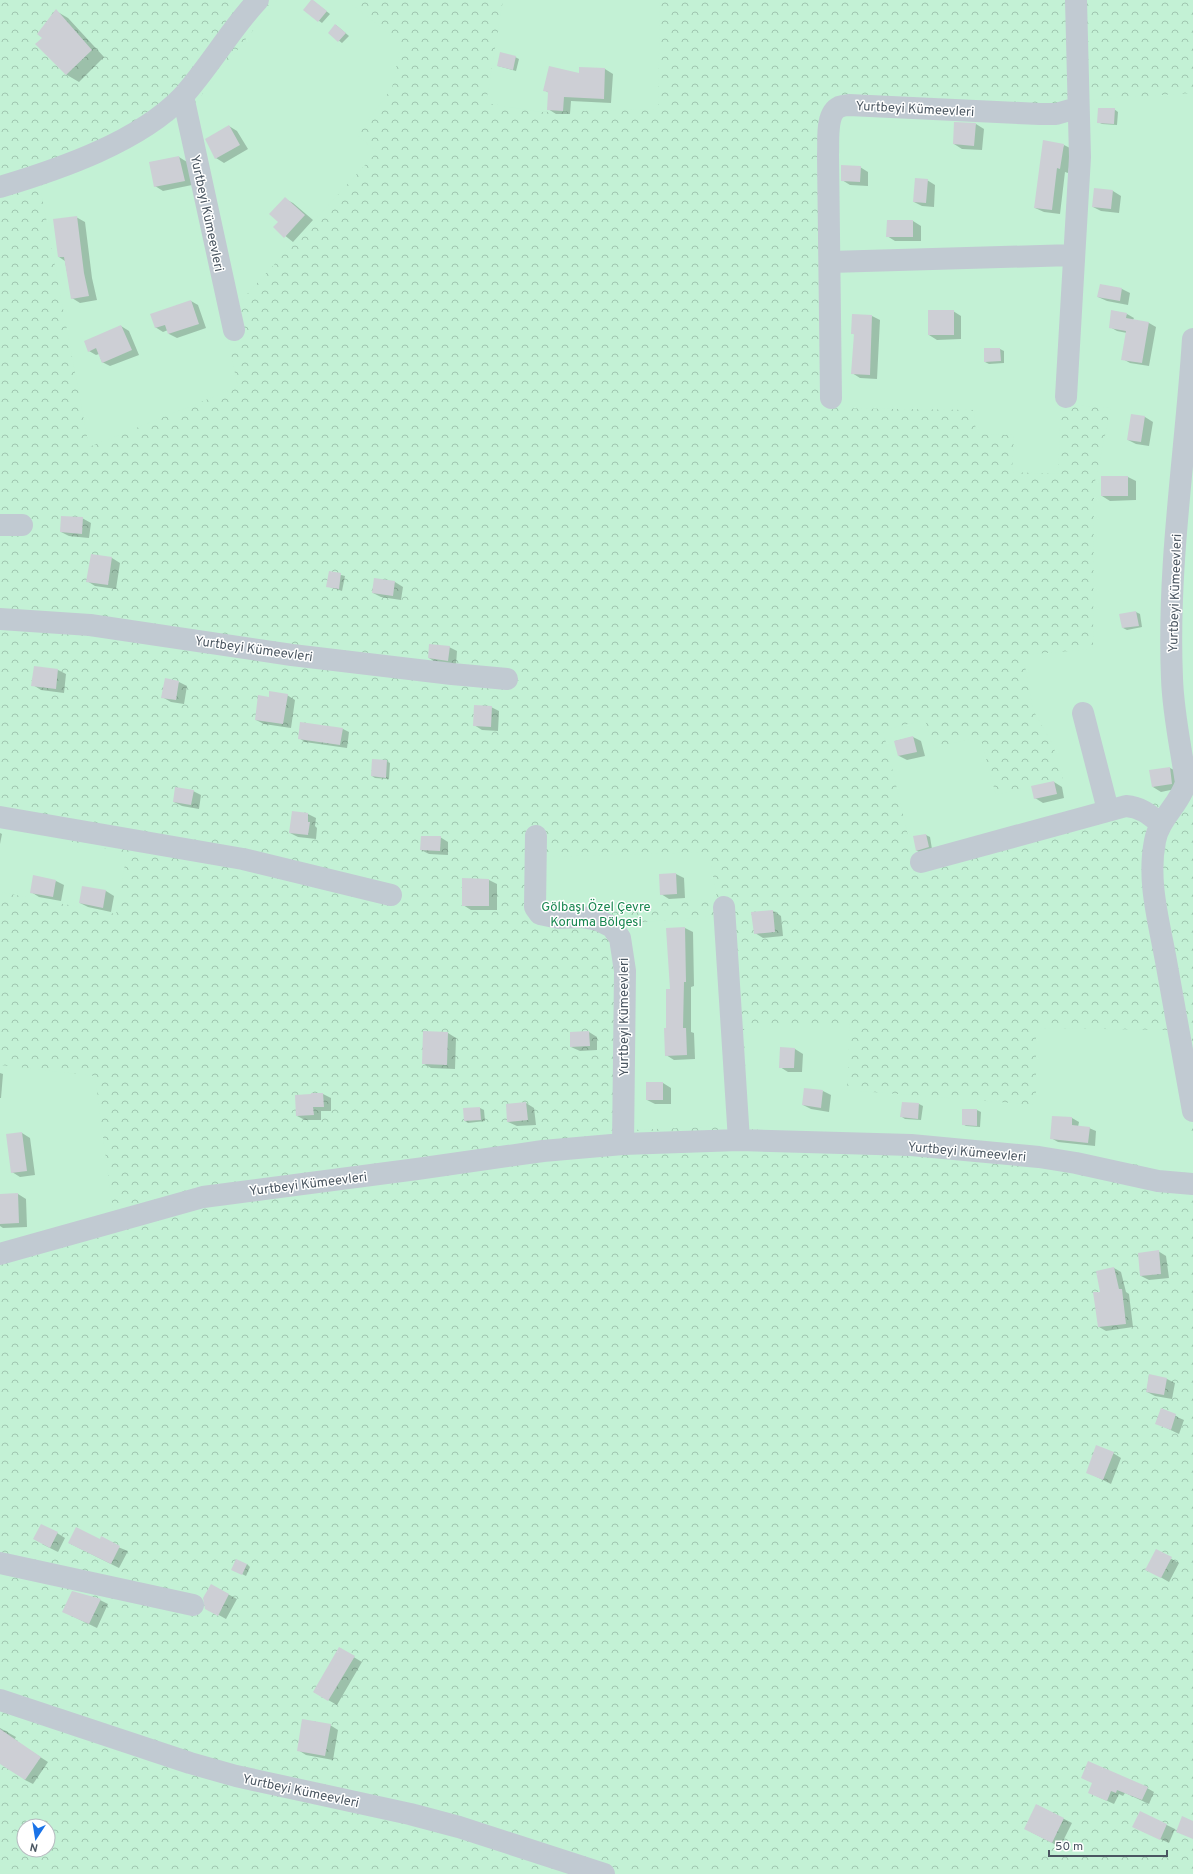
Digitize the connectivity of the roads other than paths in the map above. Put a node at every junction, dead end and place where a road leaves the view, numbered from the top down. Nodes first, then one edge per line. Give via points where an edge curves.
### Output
1 (258, 0) edge
2 (1076, 0) edge
3 (183, 96) junction
4 (1077, 108) junction
5 (0, 187) edge
6 (1073, 255) junction
7 (830, 262) junction
8 (234, 330) dead end
9 (1193, 349) edge
10 (1066, 397) dead end
11 (831, 398) dead end
12 (0, 525) edge
13 (22, 525) dead end
14 (0, 619) edge
15 (507, 679) dead end
16 (1083, 713) dead end
17 (1108, 810) junction
18 (0, 817) edge
19 (1161, 824) junction
20 (536, 836) dead end
21 (921, 862) dead end
22 (391, 895) dead end
23 (724, 907) dead end
24 (1193, 1111) edge
25 (739, 1140) junction
26 (623, 1144) junction
27 (1193, 1184) edge
28 (0, 1254) edge
29 (0, 1563) edge
30 (193, 1605) dead end
31 (0, 1700) edge
32 (604, 1874) edge

1 - 3 street
2 - 4 street
3 - 5 street via 147,125 123,139 65,166
3 - 8 street, Yurtbeyi Kümeevleri
4 - 6 street via 1080,157
4 - 7 street, Yurtbeyi Kümeevleri via 1056,114 1040,114 849,105 839,107 830,119 829,133
6 - 7 street
6 - 10 street
7 - 11 street, Yurtbeyi Kümeevleri
9 - 19 street, Yurtbeyi Kümeevleri via 1173,582 1171,635 1172,679 1186,783 1176,806
12 - 13 street
14 - 15 street, Yurtbeyi Kümeevleri via 90,625 292,655
16 - 17 street
17 - 19 street via 1134,806
17 - 21 street
18 - 22 street via 243,858
19 - 24 street, Yurtbeyi Kümeevleri via 1155,839 1152,868 1157,912
20 - 26 street, Yurtbeyi Kümeevleri via 535,907 540,914 559,918 582,917 598,920 612,927 620,938 625,971
23 - 25 street
25 - 26 street, Yurtbeyi Kümeevleri
25 - 27 street, Yurtbeyi Kümeevleri via 911,1145 984,1151 1039,1157 1158,1181
26 - 28 street, Yurtbeyi Kümeevleri via 543,1151 203,1197
29 - 30 street
31 - 32 street, Yurtbeyi Kümeevleri via 190,1763 445,1823

